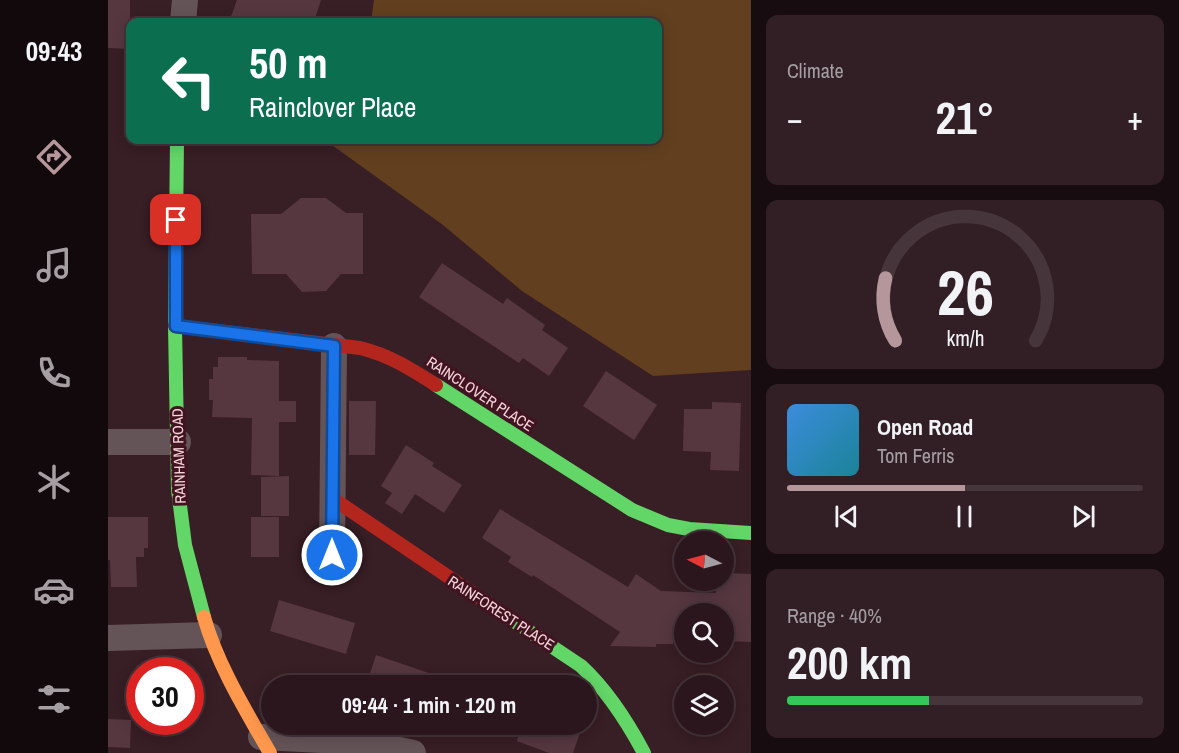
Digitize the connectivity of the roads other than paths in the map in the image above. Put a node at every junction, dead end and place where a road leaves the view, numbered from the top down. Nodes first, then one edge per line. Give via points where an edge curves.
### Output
1 (185, 0) edge
2 (183, 18) edge
3 (177, 144) edge
4 (176, 326) junction
5 (334, 346) junction
6 (108, 442) edge
7 (178, 442) junction
8 (332, 498) junction
9 (751, 532) edge
10 (332, 555) dead end
11 (209, 635) junction
12 (108, 638) edge
13 (265, 745) edge
14 (413, 753) edge
15 (644, 753) edge

1 - 2 street
3 - 4 street, RAINHAM ROAD
4 - 5 street, RAINCLOVER PLACE
4 - 7 street, RAINHAM ROAD
5 - 8 street
5 - 9 street, RAINCLOVER PLACE via 380,353 401,363 641,514 689,529
6 - 7 street
7 - 11 street, RAINHAM ROAD via 178,490 185,545
8 - 10 street
8 - 15 street, RAINFOREST PLACE via 581,666 620,709
11 - 12 street
11 - 13 street, RAINHAM ROAD
13 - 14 street via 363,742

